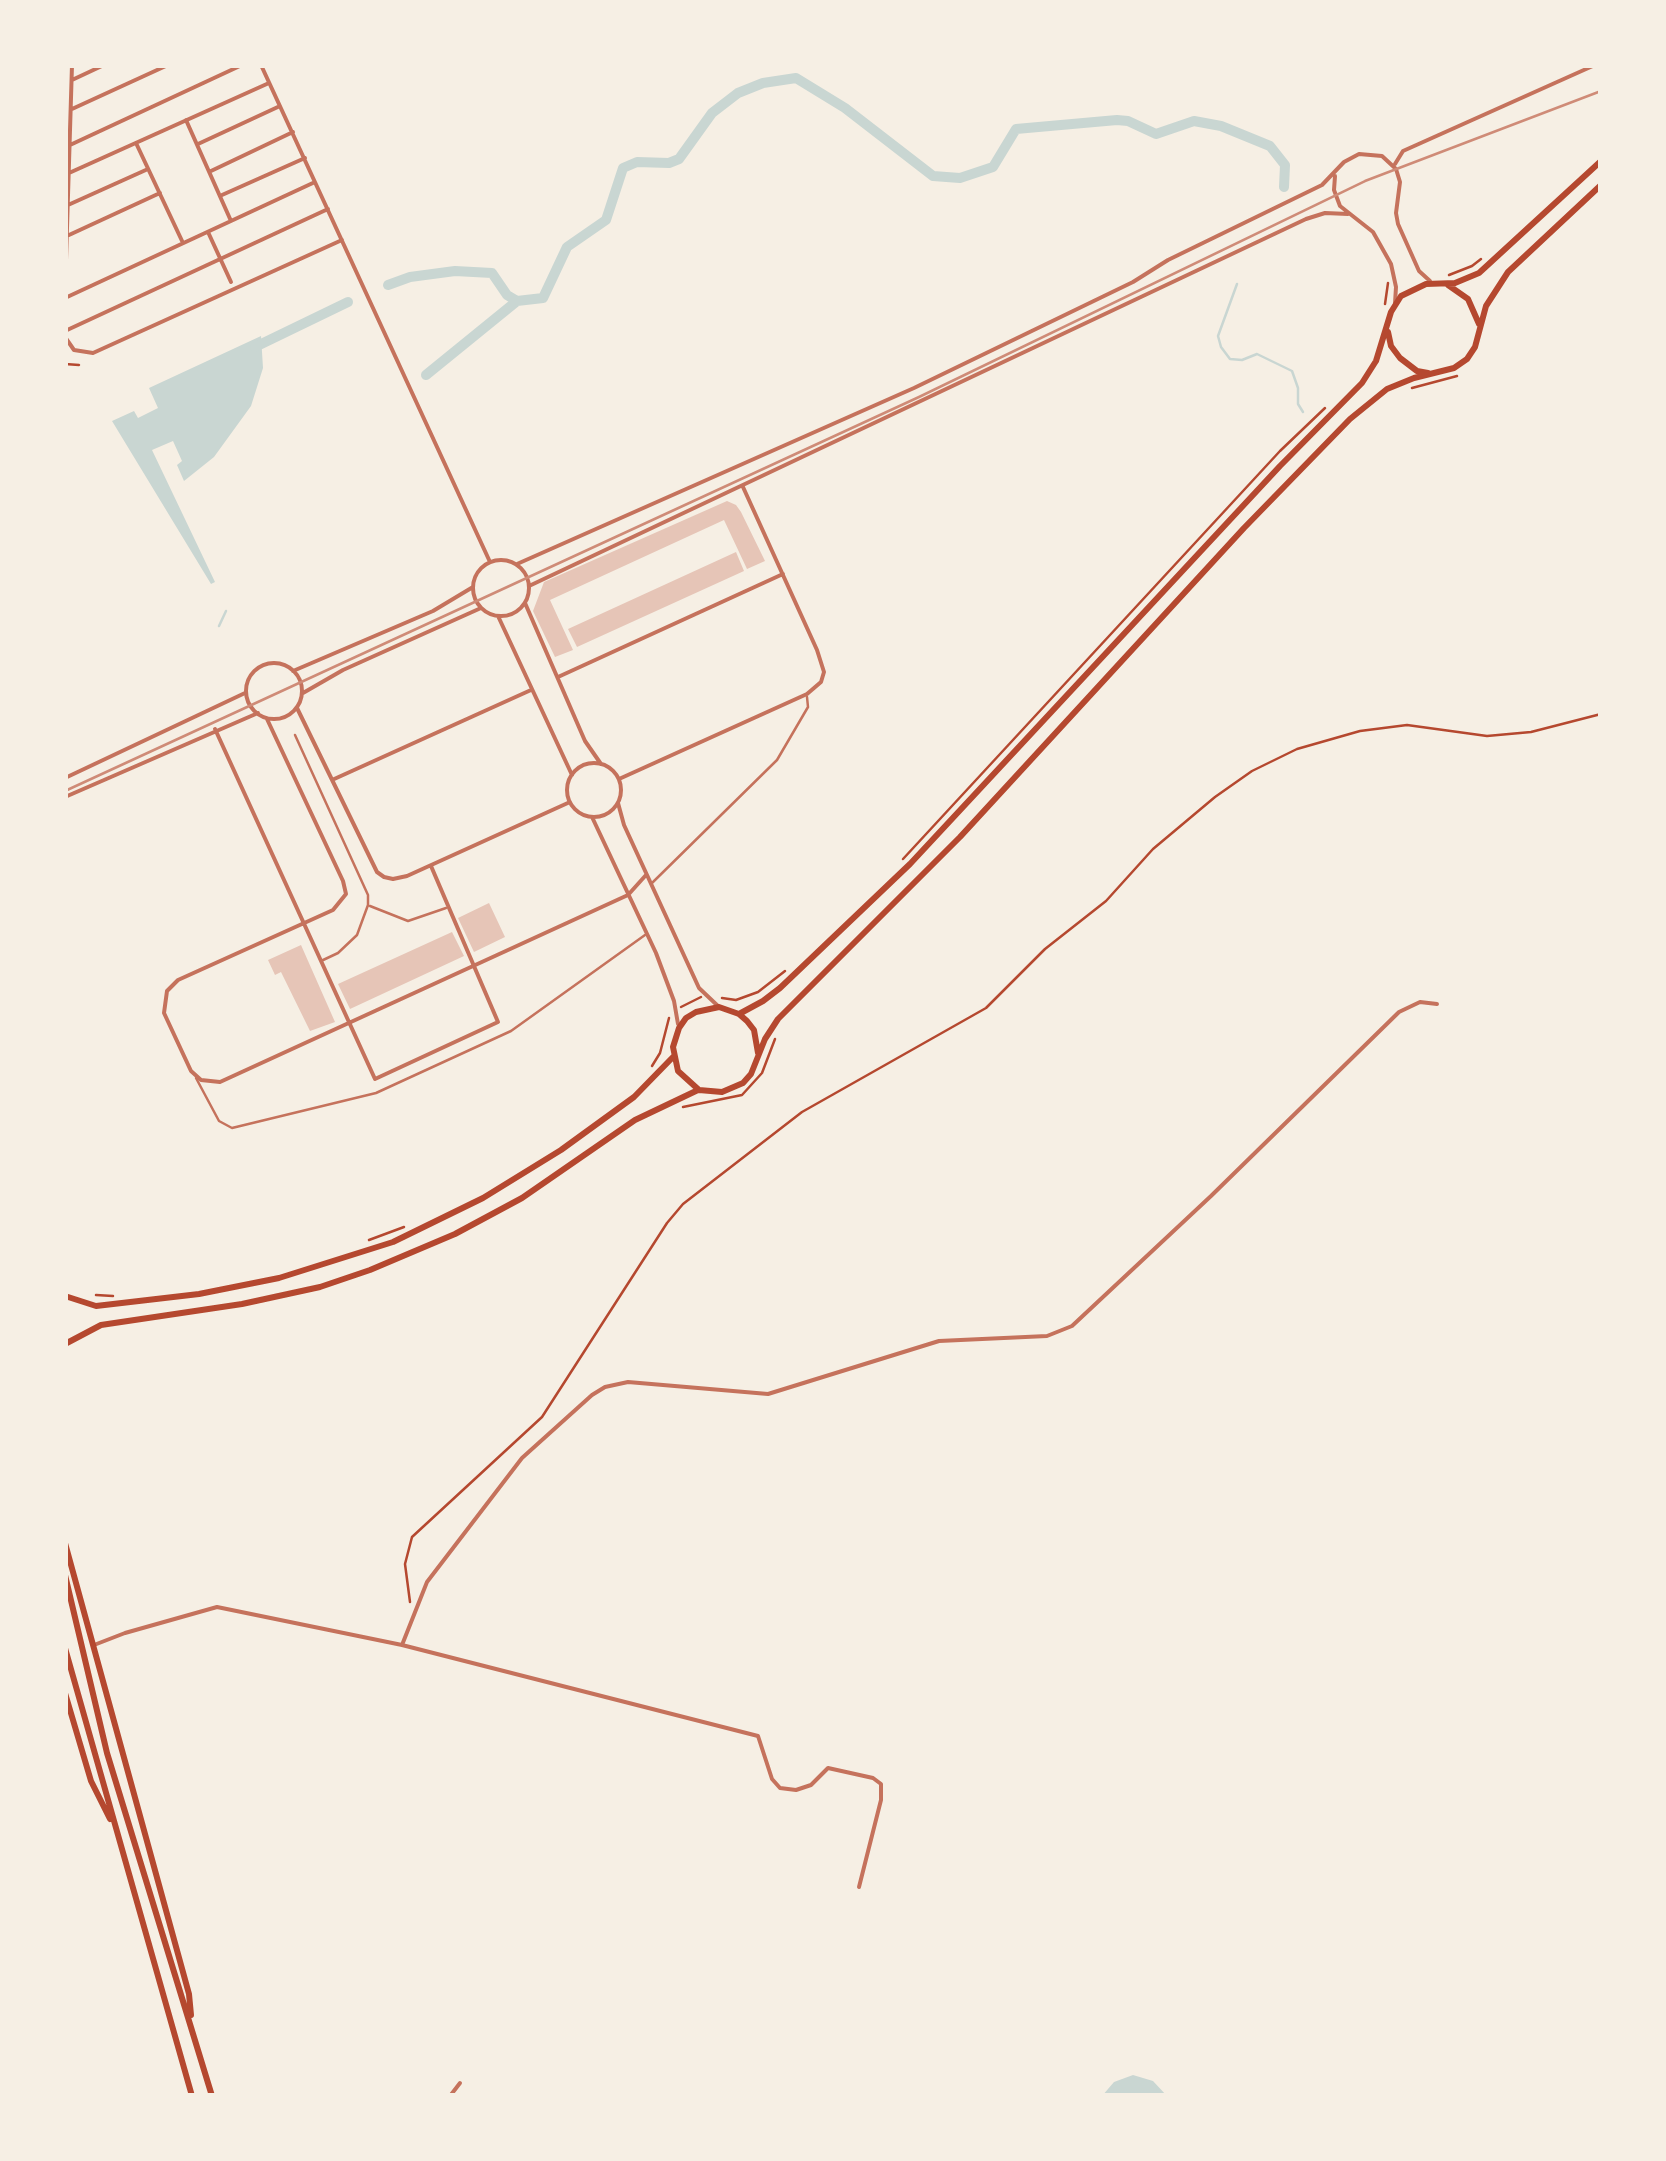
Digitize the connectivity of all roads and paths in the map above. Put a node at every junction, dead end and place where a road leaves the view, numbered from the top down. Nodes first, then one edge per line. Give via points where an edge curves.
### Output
1 (72, 65) edge
2 (104, 65) edge
3 (168, 65) edge
4 (242, 65) edge
5 (261, 65) edge
6 (1595, 65) edge
7 (71, 80) junction
8 (269, 83) junction
9 (280, 106) junction
10 (70, 110) junction
11 (186, 120) junction
12 (292, 132) junction
13 (136, 143) junction
14 (69, 145) junction
15 (197, 145) junction
16 (304, 158) junction
17 (1601, 161) edge
18 (148, 168) junction
19 (1396, 169) junction
20 (209, 172) junction
21 (1336, 172) junction
22 (68, 174) junction
23 (316, 182) junction
24 (1601, 185) edge
25 (160, 193) junction
26 (220, 196) junction
27 (68, 205) junction
28 (328, 209) junction
29 (1348, 214) junction
30 (232, 221) junction
31 (208, 232) junction
32 (67, 236) edge
33 (342, 240) junction
34 (184, 243) junction
35 (1492, 249) dead end
36 (220, 259) junction
37 (1394, 279) junction
38 (1440, 281) junction
39 (231, 282) dead end
40 (65, 296) edge
41 (1394, 306) junction
42 (1384, 312) dead end
43 (1388, 325) junction
44 (65, 334) edge
45 (1479, 334) junction
46 (65, 364) edge
47 (80, 365) dead end
48 (1439, 373) junction
49 (1460, 374) dead end
50 (1407, 390) dead end
51 (1332, 401) dead end
52 (743, 487) junction
53 (490, 562) junction
54 (517, 564) junction
55 (783, 574) junction
56 (529, 586) junction
57 (473, 587) junction
58 (525, 603) junction
59 (481, 608) junction
60 (498, 616) junction
61 (293, 670) junction
62 (558, 677) junction
63 (531, 690) junction
64 (245, 693) junction
65 (303, 693) junction
66 (807, 694) junction
67 (298, 708) junction
68 (258, 713) junction
69 (1601, 714) edge
70 (267, 719) junction
71 (215, 730) junction
72 (294, 735) dead end
73 (600, 764) junction
74 (572, 776) junction
75 (65, 778) edge
76 (332, 780) junction
77 (619, 780) junction
78 (65, 797) edge
79 (570, 802) junction
80 (618, 803) junction
81 (592, 817) junction
82 (898, 864) dead end
83 (431, 866) junction
84 (646, 875) junction
85 (650, 884) junction
86 (628, 895) junction
87 (368, 905) junction
88 (449, 906) junction
89 (304, 924) junction
90 (646, 934) junction
91 (321, 961) junction
92 (474, 966) junction
93 (787, 970) dead end
94 (704, 996) junction
95 (1437, 1004) dead end
96 (718, 1007) junction
97 (676, 1010) junction
98 (739, 1014) junction
99 (348, 1023) junction
100 (679, 1028) junction
101 (775, 1038) dead end
102 (758, 1052) junction
103 (673, 1057) junction
104 (650, 1070) dead end
105 (196, 1077) junction
106 (700, 1090) junction
107 (680, 1108) dead end
108 (412, 1224) dead end
109 (363, 1242) dead end
110 (65, 1296) edge
111 (96, 1296) dead end
112 (117, 1296) dead end
113 (65, 1314) edge
114 (65, 1336) edge
115 (65, 1344) edge
116 (65, 1543) edge
117 (65, 1574) edge
118 (412, 1613) junction
119 (402, 1645) junction
120 (91, 1646) junction
121 (65, 1648) edge
122 (65, 1693) edge
123 (113, 1823) junction
124 (859, 1887) dead end
125 (192, 2030) junction
126 (460, 2083) dead end
127 (192, 2096) edge
128 (212, 2096) edge
129 (450, 2096) edge

1 - 7 street
2 - 7 street
3 - 10 street
4 - 14 street
5 - 8 street
6 - 19 street via 1403,151
7 - 10 street
8 - 9 street
8 - 11 street
9 - 12 street
9 - 15 street
10 - 14 street
11 - 13 street
11 - 15 street
12 - 16 street
12 - 20 street
13 - 18 street
13 - 22 street
14 - 22 street
15 - 20 street
16 - 23 street
16 - 26 street
17 - 38 main road via 1486,268 1461,281
18 - 25 street
18 - 27 street
19 - 21 street via 1365,152
19 - 38 street via 1400,230 1419,271
20 - 26 street
21 - 29 street via 1334,190
21 - 54 street via 1319,187 914,388
22 - 27 street
23 - 28 street
23 - 30 street
24 - 45 main road via 1508,272 1486,306
25 - 32 street
25 - 34 street
26 - 30 street
27 - 32 street
28 - 33 street
28 - 36 street
29 - 37 street via 1378,240
29 - 52 street via 1312,216
30 - 31 street
31 - 34 street
31 - 36 street
32 - 40 street
33 - 44 street via 93,353 74,350
33 - 53 street
34 - 40 street
35 - 38 path
36 - 39 street
36 - 44 street
37 - 41 street
37 - 42 path
38 - 41 main road via 1406,292
38 - 45 main road via 1472,304
41 - 43 main road
43 - 48 main road via 1400,358 1417,371
43 - 98 main road via 1362,383 910,864 780,988
45 - 48 main road via 1466,359
46 - 47 path
48 - 102 main road via 1388,389 1350,420 960,837 802,994
49 - 50 path
51 - 82 path
52 - 55 street
52 - 56 street
53 - 54 street
53 - 57 street
54 - 56 street
55 - 62 street
55 - 66 street via 824,672
56 - 58 street
57 - 59 street
57 - 61 street via 433,611
58 - 60 street
58 - 62 street
59 - 60 street
59 - 65 street
60 - 63 street
61 - 64 street via 264,664 251,674
61 - 65 street
62 - 73 street
63 - 74 street
63 - 76 street
64 - 68 street
64 - 75 street
65 - 67 street
66 - 77 street
66 - 85 street via 808,707 777,760
67 - 70 street
67 - 76 street
68 - 70 street
68 - 71 street
69 - 118 path via 1487,736 1407,724 1360,730 1252,770 1215,797 986,1008 802,1112 683,1204 542,1416 412,1537 405,1564
70 - 89 street via 344,881 346,894 333,910
71 - 78 street
71 - 89 street
72 - 87 street
73 - 74 street via 586,764
73 - 77 street
74 - 79 street
76 - 83 street via 377,872 399,879
77 - 80 street
79 - 81 street
79 - 83 street
80 - 81 street
80 - 84 street
81 - 86 street
83 - 88 street
84 - 85 street
84 - 86 street
85 - 94 street
86 - 90 street
86 - 92 street
87 - 88 street via 408,921
87 - 91 street via 356,936
88 - 92 street
89 - 91 street
89 - 105 street via 178,980 167,991 164,1012
90 - 97 street
90 - 105 street via 511,1031 376,1094 232,1128 219,1121
91 - 99 street
92 - 99 street
92 - 99 street via 498,1022 375,1079
93 - 94 path via 744,998
94 - 96 street
94 - 97 path
95 - 118 street via 1420,1002 1399,1012 1072,1326 1047,1336 939,1342 768,1394 628,1382 605,1387 522,1458 426,1582
96 - 98 main road
96 - 100 main road via 696,1012
97 - 100 street
97 - 104 path
98 - 102 main road via 754,1030
99 - 105 street via 220,1082
100 - 103 main road
101 - 107 path via 762,1073 742,1095
102 - 106 main road via 751,1074 733,1089
103 - 106 main road
103 - 110 main road via 634,1098 561,1150 484,1198 393,1242 279,1278 199,1294 96,1306
106 - 115 main road via 635,1120 505,1207 370,1270 242,1304 100,1324
108 - 109 path
111 - 112 path
113 - 114 main road
116 - 120 main road
117 - 125 main road via 107,1753
118 - 119 street
119 - 120 street via 217,1607
119 - 124 street via 758,1736 780,1788 812,1785 828,1768 873,1778 881,1784 882,1800
120 - 125 main road via 189,1994
121 - 123 main road
122 - 123 main road via 91,1782
123 - 127 main road
125 - 128 main road
126 - 129 street

